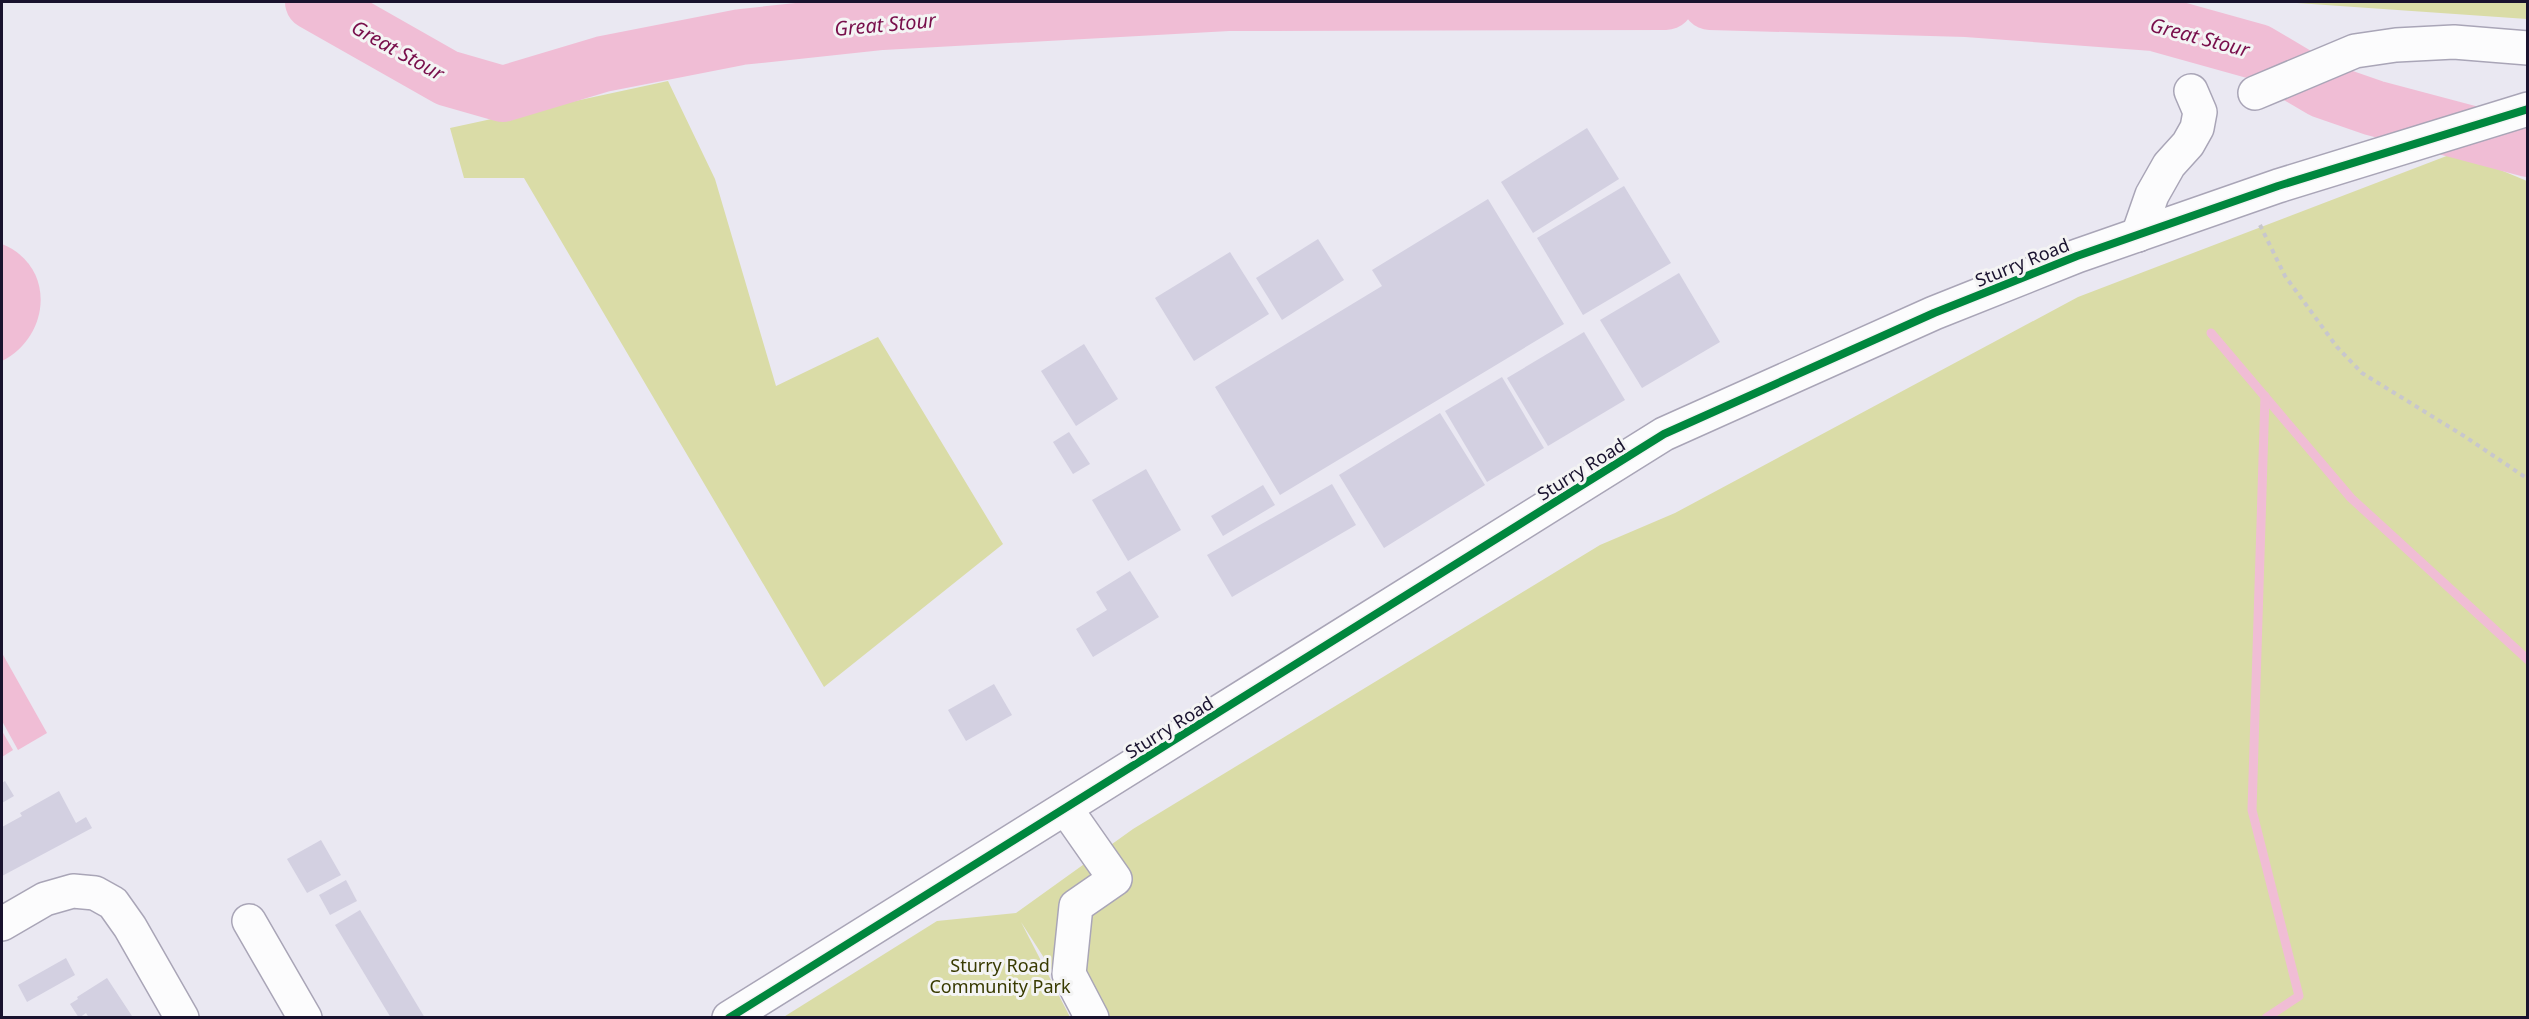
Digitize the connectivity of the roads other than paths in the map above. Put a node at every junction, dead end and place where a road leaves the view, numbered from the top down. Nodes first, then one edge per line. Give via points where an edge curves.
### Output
1 (2528, 48) edge
2 (2191, 91) dead end
3 (2255, 93) dead end
4 (2528, 109) edge
5 (2138, 235) junction
6 (1066, 809) junction
7 (249, 921) dead end
8 (2, 924) edge
9 (182, 1017) edge
10 (305, 1017) edge
11 (729, 1017) edge
12 (1092, 1017) edge

1 - 3 main road via 2454,42 2355,51
2 - 5 main road via 2200,112 2197,128 2152,195
4 - 5 main road, Sturry Road via 2278,186
5 - 6 main road, Sturry Road via 1934,313 1664,434
6 - 11 main road, Sturry Road
6 - 12 main road via 1115,879 1076,906 1069,974
7 - 10 main road
8 - 9 main road via 45,900 73,891 95,893 113,903 130,927

